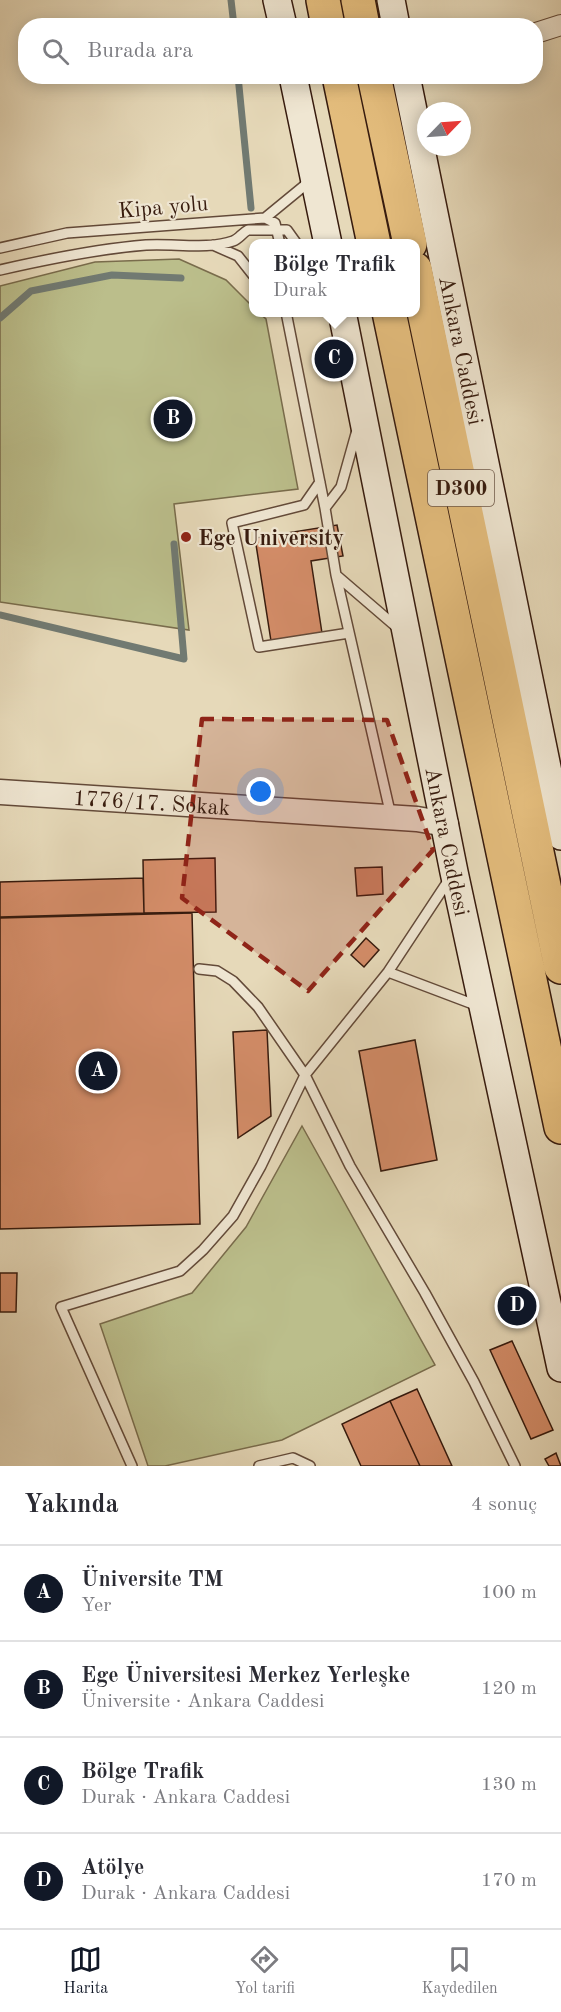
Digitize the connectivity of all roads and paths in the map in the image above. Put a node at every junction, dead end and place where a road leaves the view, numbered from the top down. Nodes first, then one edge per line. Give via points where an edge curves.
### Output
1 (277, 0) edge
2 (322, 0) edge
3 (358, 0) edge
4 (391, 0) edge
5 (281, 18) edge
6 (326, 18) edge
7 (361, 18) edge
8 (394, 18) edge
9 (561, 25) edge
10 (543, 31) edge
11 (295, 84) edge
12 (341, 84) edge
13 (376, 84) edge
14 (408, 84) edge
15 (313, 174) junction
16 (265, 218) junction
17 (278, 230) junction
18 (279, 239) edge
19 (294, 239) edge
20 (327, 239) edge
21 (373, 239) edge
22 (409, 239) edge
23 (213, 244) junction
24 (0, 248) edge
25 (249, 269) edge
26 (0, 270) edge
27 (420, 292) edge
28 (284, 317) edge
29 (286, 317) edge
30 (343, 317) edge
31 (390, 317) edge
32 (287, 323) junction
33 (362, 410) junction
34 (320, 482) junction
35 (325, 508) junction
36 (336, 575) junction
37 (350, 633) junction
38 (408, 638) junction
39 (556, 788) edge
40 (0, 792) edge
41 (391, 817) junction
42 (446, 824) junction
43 (561, 836) edge
44 (454, 872) junction
45 (561, 967) edge
46 (199, 969) dead end
47 (388, 972) junction
48 (484, 1008) junction
49 (305, 1075) junction
50 (561, 1127) edge
51 (561, 1368) edge
52 (132, 1466) edge
53 (259, 1466) edge
54 (310, 1466) edge
55 (515, 1466) edge

1 - 5 main road
2 - 6 highway
3 - 7 highway
4 - 8 main road
9 - 10 street
11 - 15 main road
12 - 21 highway
13 - 22 highway
14 - 39 main road, Ankara Caddesi
15 - 16 lane
15 - 20 main road
16 - 17 lane via 275,223
16 - 24 lane, Kipa yolu via 67,233
17 - 18 lane
17 - 19 lane via 287,230
17 - 23 lane, Kipa yolu via 248,230 237,239
23 - 25 lane via 238,256
23 - 26 lane, Kipa yolu via 146,245 77,253
27 - 45 highway, Ankara Caddesi / D300
28 - 32 lane
29 - 32 lane
30 - 33 main road, Ankara Caddesi
31 - 50 highway, D300
32 - 34 lane
33 - 35 lane via 341,487
33 - 38 main road, Ankara Caddesi
34 - 35 lane
34 - 37 lane via 304,505 232,523 260,647
35 - 36 lane
36 - 37 lane
36 - 38 lane
37 - 41 lane
38 - 42 main road, Ankara Caddesi
39 - 43 main road, Ankara Caddesi
40 - 41 street, 1776/17. Sokak
41 - 42 street, 1776/17. Sokak
42 - 44 main road, Ankara Caddesi
44 - 47 lane
44 - 48 main road, Ankara Caddesi
46 - 49 lane via 217,971 233,981 258,1007
47 - 48 lane
47 - 49 lane
48 - 51 main road, Ankara Caddesi
49 - 52 lane via 233,1216 180,1271 61,1307
49 - 55 lane via 350,1166 474,1382
53 - 54 lane via 292,1458

